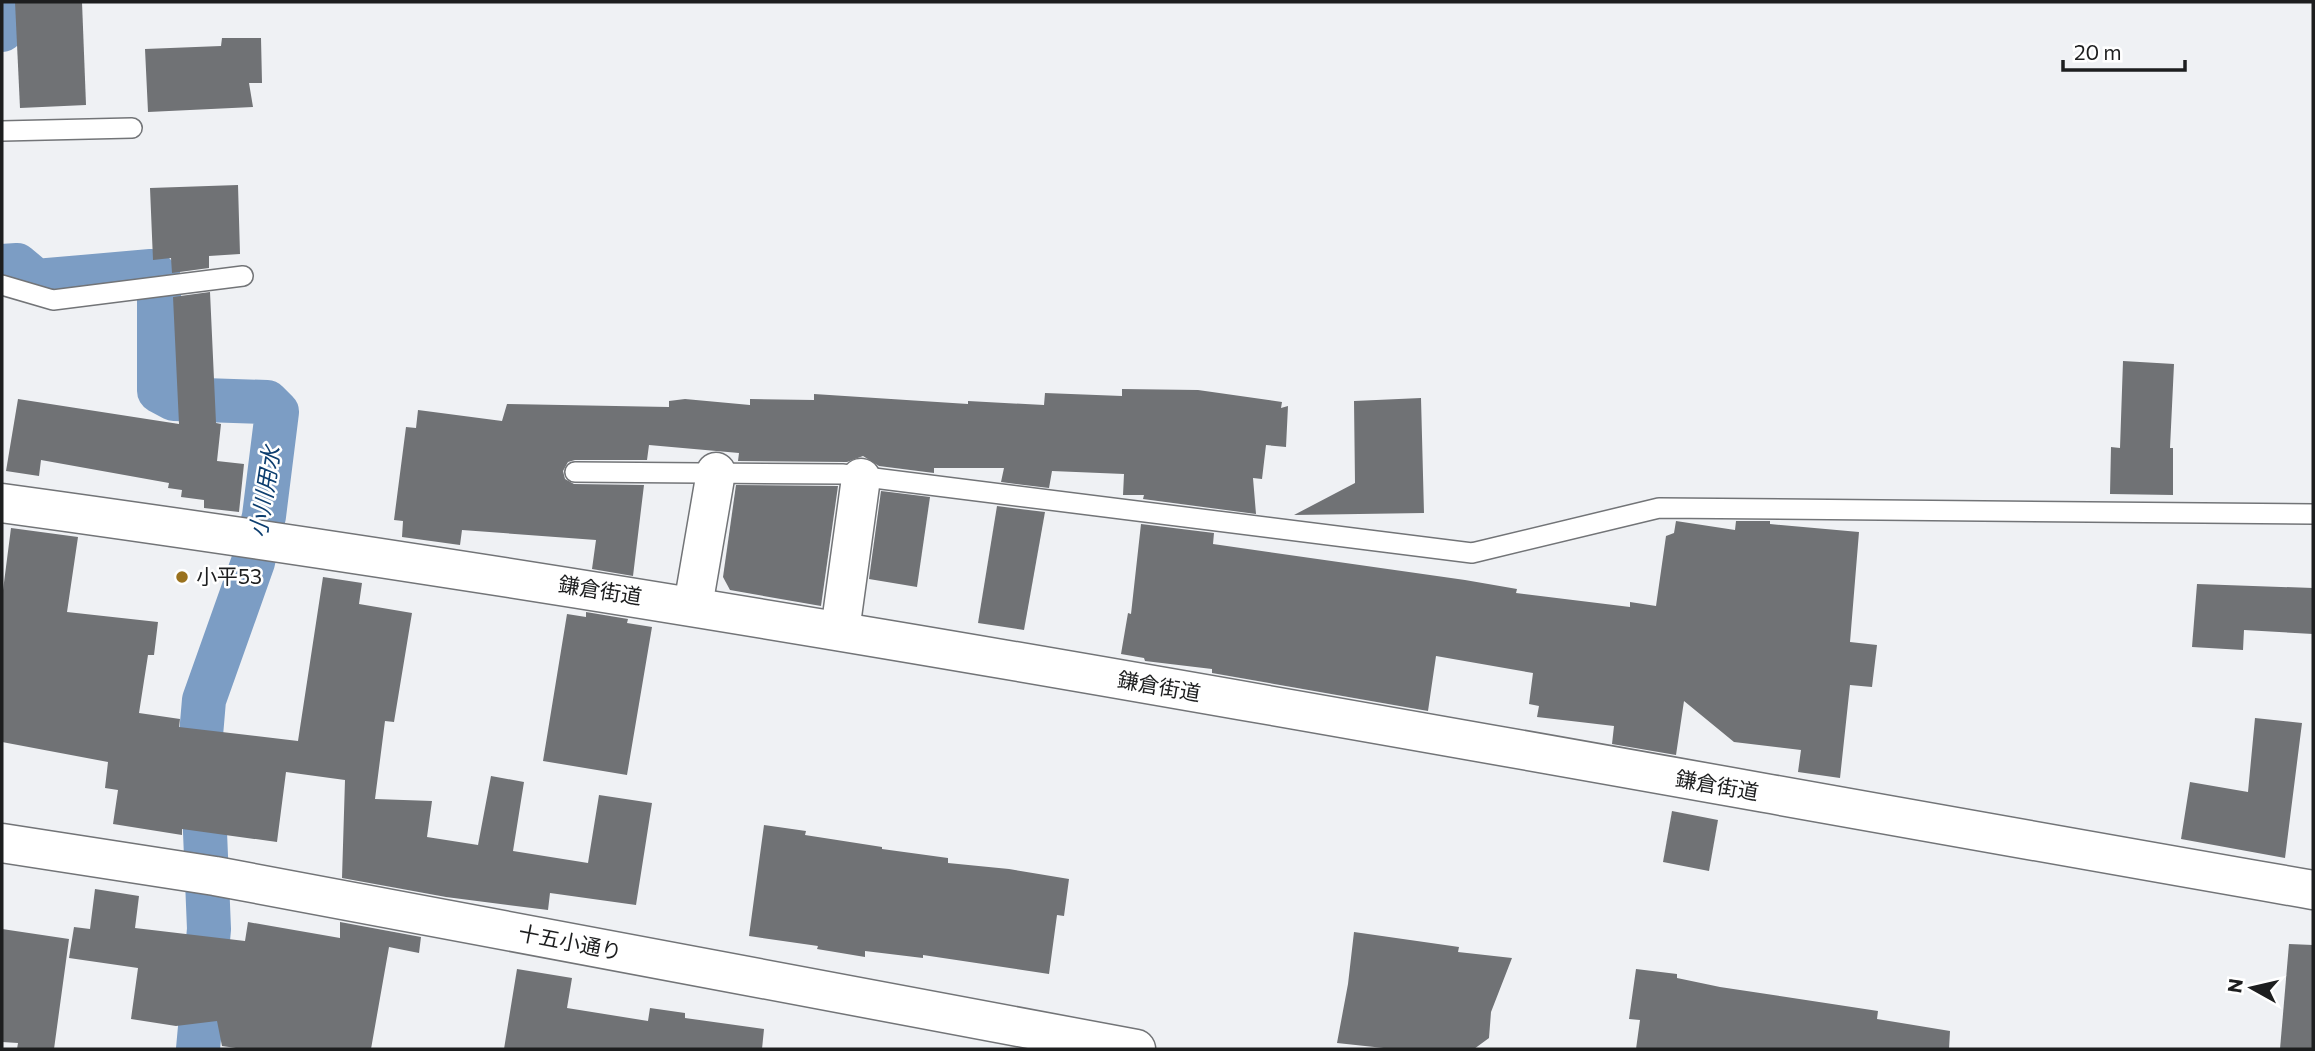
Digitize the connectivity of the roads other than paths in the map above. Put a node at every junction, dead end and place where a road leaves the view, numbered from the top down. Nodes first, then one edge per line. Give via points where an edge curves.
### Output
1 (132, 128) dead end
2 (2, 131) edge
3 (243, 276) dead end
4 (2, 285) edge
5 (575, 472) dead end
6 (716, 472) junction
7 (861, 478) junction
8 (2, 503) edge
9 (2313, 514) edge
10 (693, 606) junction
11 (840, 631) junction
12 (2, 843) edge
13 (2313, 890) edge
14 (1136, 1049) edge

1 - 2 lane
3 - 4 lane via 53,300
5 - 6 lane
6 - 7 lane
6 - 10 street
7 - 9 lane via 1472,553 1660,509
7 - 11 street
8 - 10 street, 鎌倉街道
10 - 11 street, 鎌倉街道
11 - 13 street, 鎌倉街道
12 - 14 street, 十五小通り via 203,874

